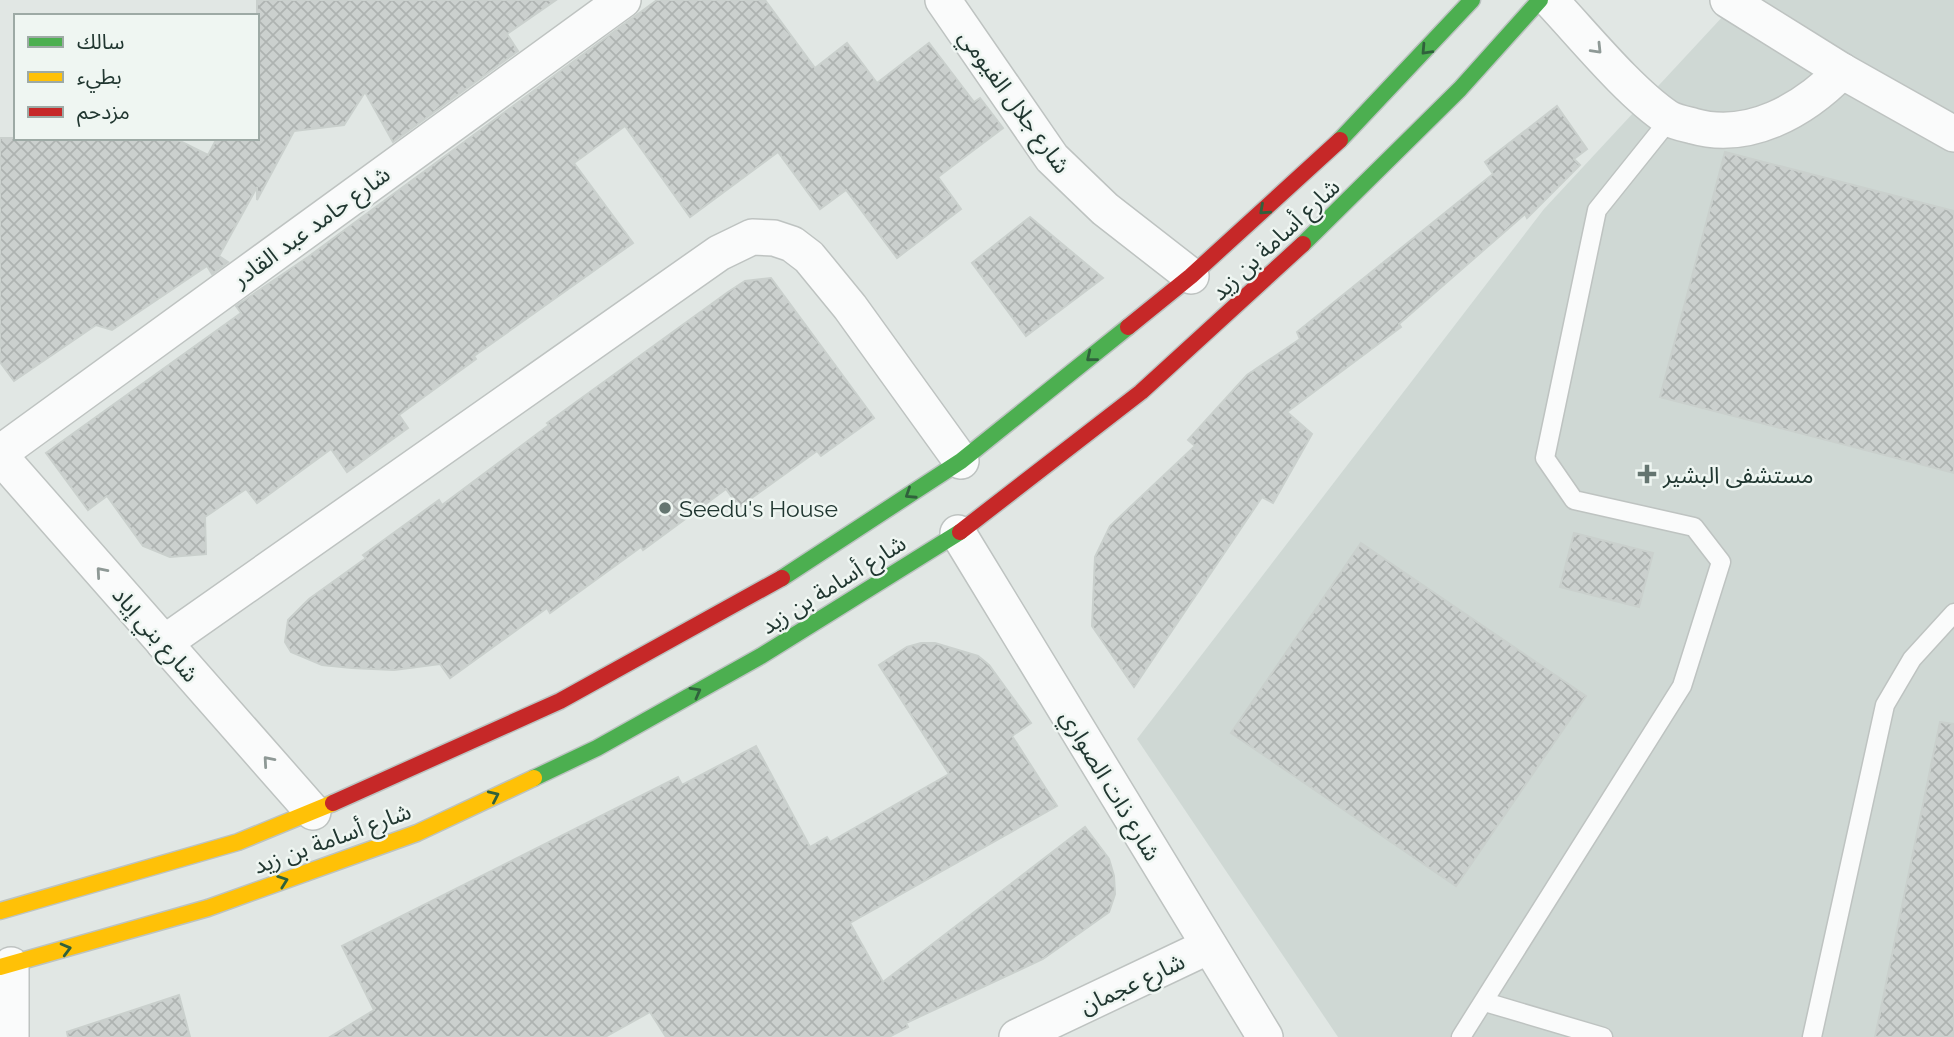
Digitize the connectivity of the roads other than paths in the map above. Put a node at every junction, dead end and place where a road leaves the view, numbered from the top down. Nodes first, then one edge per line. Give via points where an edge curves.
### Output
1 (622, 0) edge
2 (943, 0) edge
3 (1472, 0) edge
4 (1540, 0) edge
5 (1550, 0) edge
6 (1728, 0) edge
7 (1842, 71) junction
8 (1670, 119) junction
9 (1954, 134) edge
10 (1191, 276) junction
11 (0, 455) edge
12 (961, 461) junction
13 (958, 533) junction
14 (1954, 613) edge
15 (164, 643) junction
16 (313, 812) junction
17 (0, 911) edge
18 (1209, 946) junction
19 (6, 966) edge
20 (1485, 1002) junction
21 (11, 1037) edge
22 (1017, 1037) edge
23 (1265, 1037) edge
24 (1461, 1037) edge
25 (1603, 1037) edge
26 (1812, 1037) edge

1 - 11 street, شارع حامد عبد القادر
2 - 10 street, شارع جلال الفيومي via 1052,159 1105,209
3 -> 10 highway, شارع أسامة بن زيد via 1332,149
4 - 13 highway, شارع أسامة بن زيد via 1422,128 1263,283 1142,392
5 -> 8 street
6 - 7 street
7 - 8 street via 1825,88 1772,121 1709,130
7 - 9 street
8 - 20 lane via 1597,210 1545,458 1574,500 1693,527 1721,562 1682,686
10 -> 12 highway, شارع أسامة بن زيد
15 -> 11 street, شارع بني إياد
12 - 15 street via 809,257 774,237 752,237 719,253
12 -> 16 highway, شارع أسامة بن زيد via 760,593 560,701
13 - 18 street, شارع ذات الصواري
19 -> 13 highway, شارع أسامة بن زيد via 208,908 417,833 597,748 761,656
14 - 26 lane via 1912,659 1885,705
16 -> 15 street, شارع بني إياد
16 - 17 highway, شارع أسامة بن زيد via 238,842
18 - 22 street, شارع عجمان
18 - 23 street, شارع ذات الصواري
19 - 21 street
20 - 24 lane
20 - 25 lane

